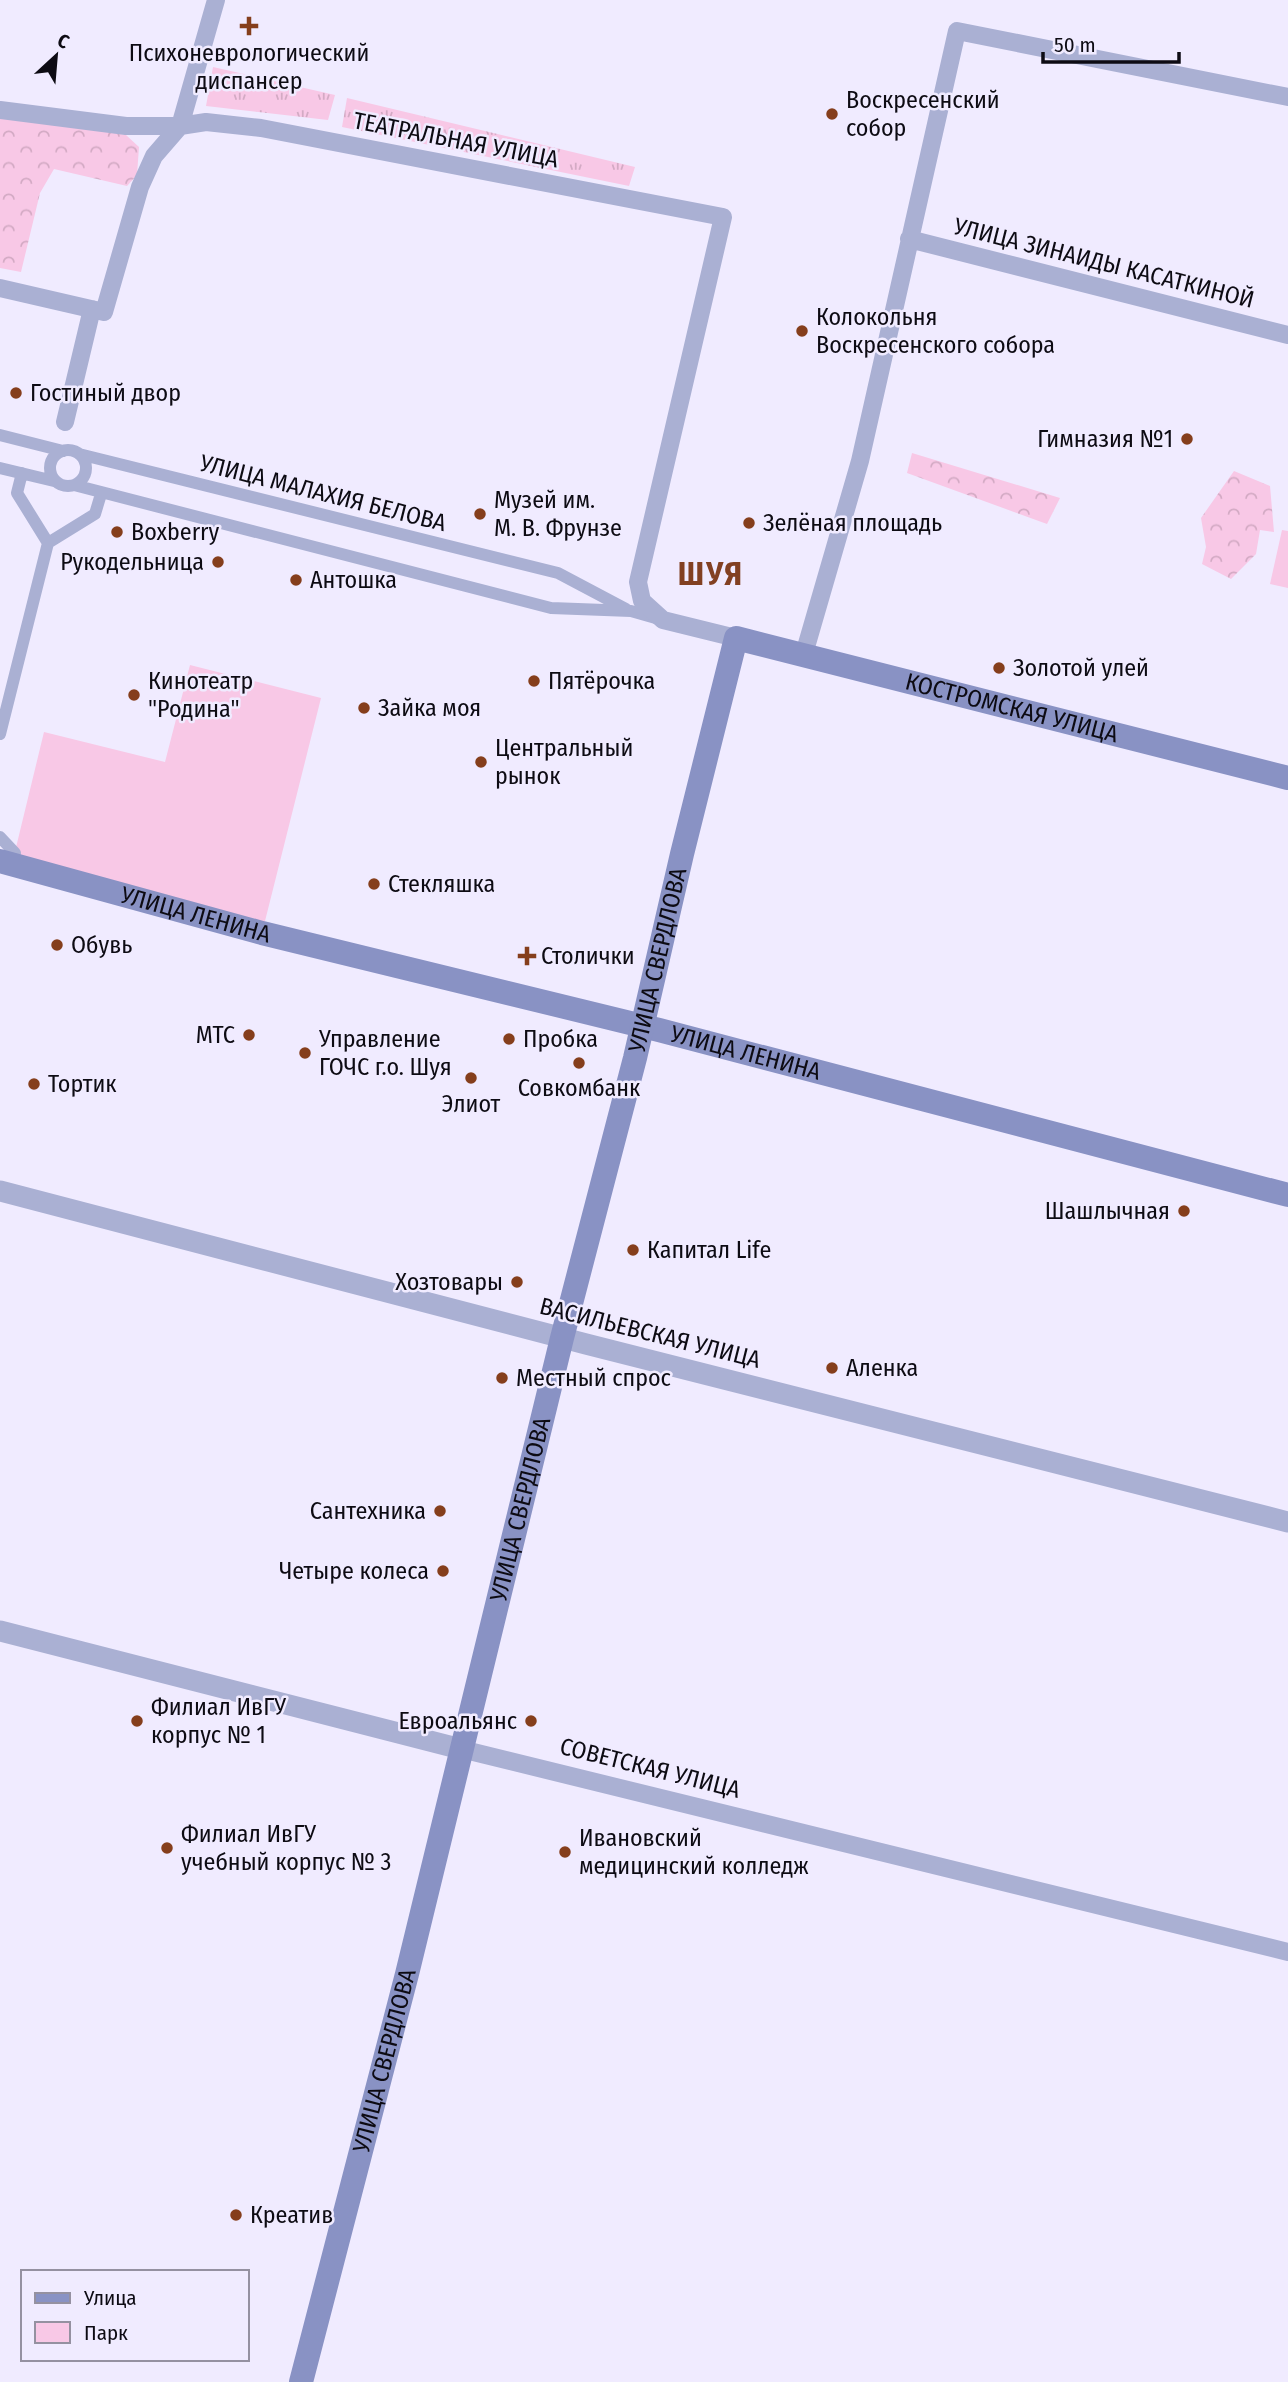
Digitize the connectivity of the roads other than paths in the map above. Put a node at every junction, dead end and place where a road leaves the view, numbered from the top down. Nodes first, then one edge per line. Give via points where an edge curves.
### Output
1 (216, 0) edge
2 (1288, 97) edge
3 (0, 110) edge
4 (180, 126) junction
5 (909, 239) junction
6 (0, 288) edge
7 (98, 311) junction
8 (1288, 335) edge
9 (65, 422) dead end
10 (0, 435) edge
11 (62, 451) junction
12 (79, 454) junction
13 (0, 468) edge
14 (22, 473) junction
15 (54, 481) junction
16 (74, 485) junction
17 (101, 494) junction
18 (48, 543) junction
19 (631, 611) junction
20 (663, 620) junction
21 (736, 638) junction
22 (804, 654) junction
23 (0, 734) edge
24 (1288, 778) edge
25 (0, 837) edge
26 (7, 857) edge
27 (642, 1027) junction
28 (0, 1191) edge
29 (1288, 1195) edge
30 (562, 1338) junction
31 (1288, 1522) edge
32 (0, 1631) edge
33 (461, 1749) junction
34 (1288, 1952) edge
35 (301, 2382) edge

1 - 4 street
2 - 5 street via 957,31
3 - 4 street, ТЕАТРАЛЬНАЯ УЛИЦА via 126,127
4 - 7 street via 154,156 140,187
4 - 20 street, ТЕАТРАЛЬНАЯ УЛИЦА via 206,122 261,128 723,217 638,582 642,601
5 - 8 street, УЛИЦА ЗИНАИДЫ КАСАТКИНОЙ
5 - 22 street via 860,461
6 - 7 street
7 - 9 street
10 - 11 street, УЛИЦА МАЛАХИЯ БЕЛОВА
11 - 12 street, УЛИЦА МАЛАХИЯ БЕЛОВА
11 - 15 street via 50,464
12 - 16 street via 86,472
12 - 19 street, УЛИЦА МАЛАХИЯ БЕЛОВА via 558,573
13 - 14 street, УЛИЦА МАЛАХИЯ БЕЛОВА
14 - 15 street, УЛИЦА МАЛАХИЯ БЕЛОВА
14 - 18 street via 17,493
15 - 16 street, УЛИЦА МАЛАХИЯ БЕЛОВА
16 - 17 street, УЛИЦА МАЛАХИЯ БЕЛОВА
17 - 18 street via 95,514
17 - 19 street, УЛИЦА МАЛАХИЯ БЕЛОВА via 551,608
18 - 23 street
19 - 20 street, УЛИЦА МАЛАХИЯ БЕЛОВА
20 - 21 street
21 - 22 main road, КОСТРОМСКАЯ УЛИЦА
21 - 27 main road, УЛИЦА СВЕРДЛОВА
22 - 24 main road, КОСТРОМСКАЯ УЛИЦА
25 - 26 street
26 - 27 main road, УЛИЦА ЛЕНИНА via 261,933
27 - 29 main road, УЛИЦА ЛЕНИНА
27 - 30 main road, УЛИЦА СВЕРДЛОВА
28 - 30 street, ВАСИЛЬЕВСКАЯ УЛИЦА
30 - 31 street, ВАСИЛЬЕВСКАЯ УЛИЦА
30 - 33 main road, УЛИЦА СВЕРДЛОВА
32 - 33 street, СОВЕТСКАЯ УЛИЦА
33 - 34 street, СОВЕТСКАЯ УЛИЦА
33 - 35 main road, УЛИЦА СВЕРДЛОВА

